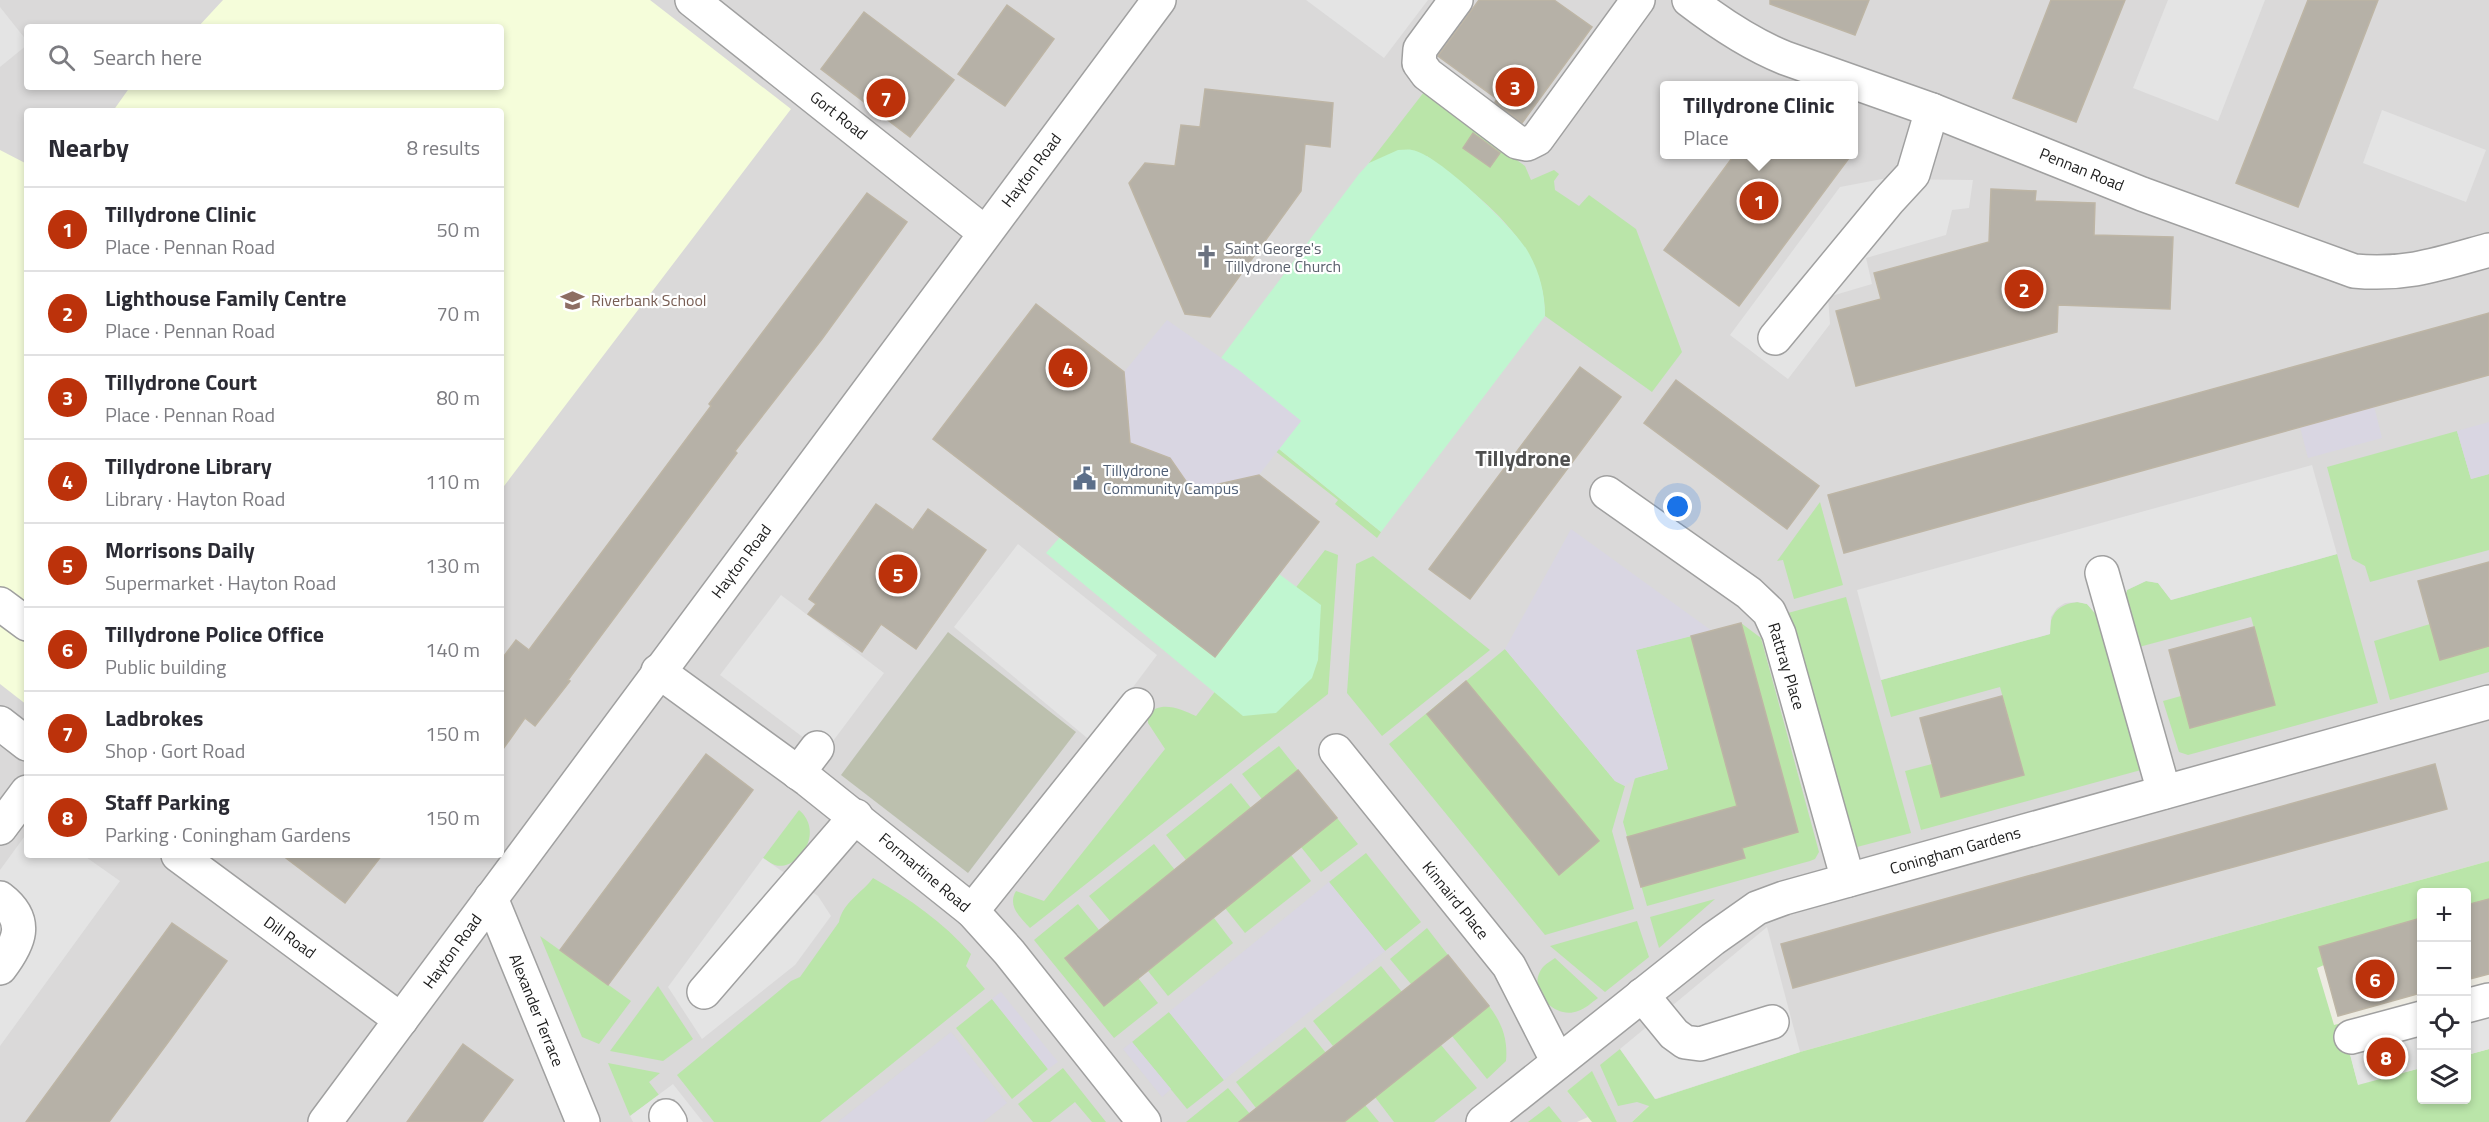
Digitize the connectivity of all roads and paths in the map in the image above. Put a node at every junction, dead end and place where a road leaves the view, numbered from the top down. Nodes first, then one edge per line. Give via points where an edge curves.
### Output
1 (692, 0) edge
2 (1158, 0) edge
3 (1456, 0) edge
4 (1638, 0) edge
5 (1689, 0) edge
6 (1847, 81) edge
7 (1858, 85) edge
8 (1932, 110) junction
9 (984, 232) junction
10 (2489, 250) edge
11 (1774, 338) dead end
12 (1607, 493) dead end
13 (2102, 573) dead end
14 (0, 604) edge
15 (24, 622) edge
16 (658, 671) junction
17 (2489, 702) edge
18 (1137, 705) dead end
19 (0, 723) edge
20 (24, 742) edge
21 (1336, 751) dead end
22 (2164, 792) junction
23 (24, 796) edge
24 (855, 816) junction
25 (0, 828) edge
26 (182, 858) edge
27 (1848, 880) junction
28 (0, 898) edge
29 (491, 898) junction
30 (972, 911) junction
31 (0, 968) edge
32 (704, 992) dead end
33 (1642, 994) junction
34 (2489, 1000) edge
35 (2471, 1005) edge
36 (2417, 1019) edge
37 (402, 1020) junction
38 (1772, 1023) dead end
39 (2351, 1037) dead end
40 (1558, 1062) junction
41 (325, 1122) edge
42 (584, 1122) edge
43 (1144, 1122) edge
44 (1483, 1122) edge

1 - 9 street, Gort Road
2 - 9 street, Hayton Road
3 - 4 street via 1420,49 1419,63 1427,74 1517,142 1527,144 1537,139
5 - 6 street, Pennan Road via 1761,48
7 - 8 street, Pennan Road
8 - 10 street, Pennan Road via 2142,194 2354,271 2411,271
8 - 11 street via 1913,174
9 - 16 street, Hayton Road
12 - 27 street, Rattray Place via 1769,612 1779,634
13 - 22 street
14 - 15 street
16 - 24 street, Formartine Road via 807,760
16 - 29 street, Hayton Road
17 - 22 street, Coningham Gardens
18 - 30 street
19 - 20 street
21 - 40 street, Kinnaird Place via 1509,966
22 - 27 street, Coningham Gardens
23 - 25 street
24 - 30 street, Formartine Road
24 - 32 street
26 - 37 street, Dill Road
27 - 33 street, Coningham Gardens via 1757,908
28 - 31 street via 13,909 20,931
29 - 37 street, Hayton Road
29 - 42 street, Alexander Terrace
30 - 43 street, Formartine Road
33 - 38 street via 1685,1042 1700,1044
33 - 40 street, Coningham Gardens
34 - 35 street
36 - 39 street
37 - 41 street, Hayton Road
40 - 44 street, Coningham Gardens

